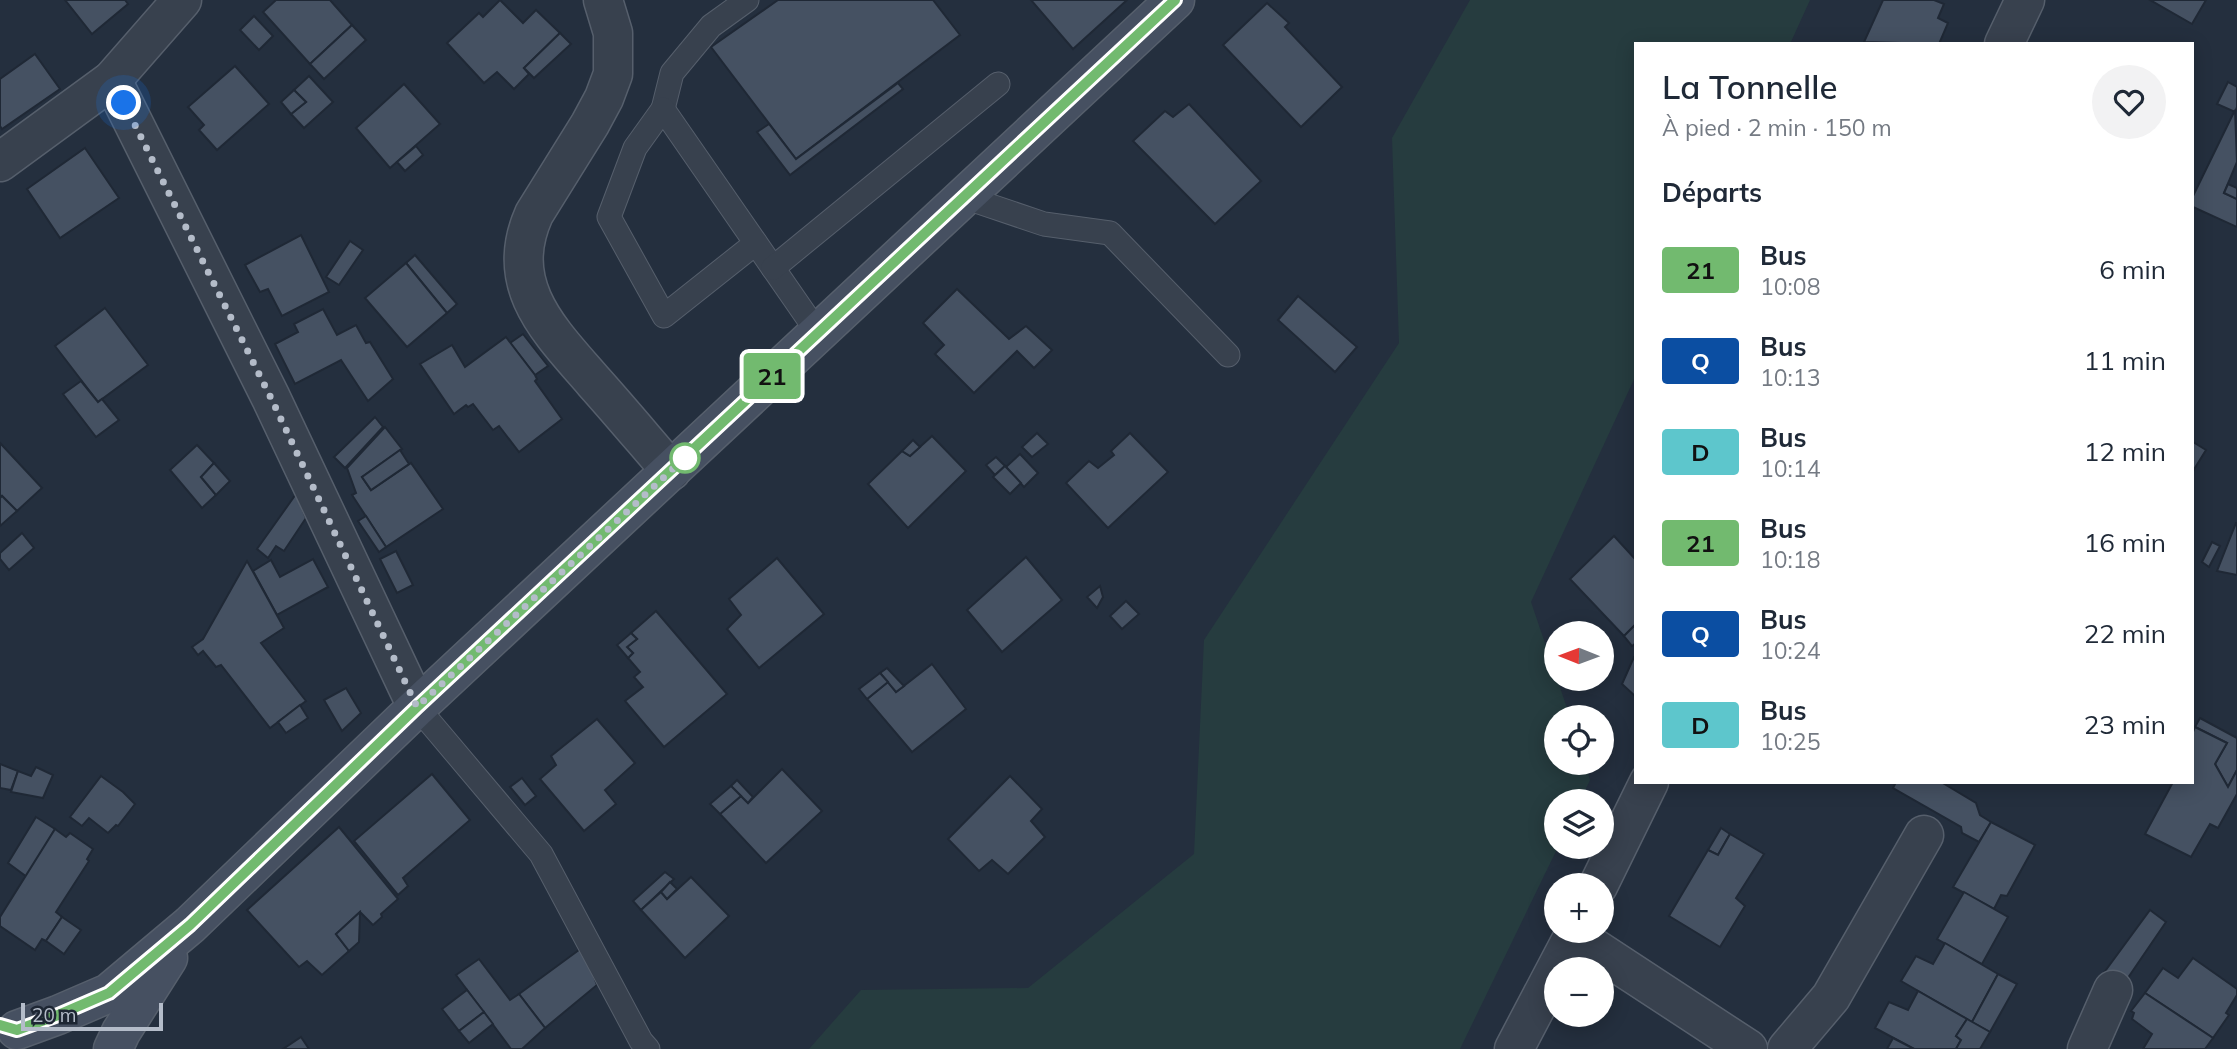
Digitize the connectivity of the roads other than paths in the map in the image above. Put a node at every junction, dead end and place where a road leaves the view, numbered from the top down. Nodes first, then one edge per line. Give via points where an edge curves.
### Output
1 (182, 0) edge
2 (603, 0) edge
3 (747, 0) edge
4 (1175, 0) edge
5 (2025, 0) edge
6 (2005, 42) edge
7 (112, 80) junction
8 (998, 84) dead end
9 (663, 109) junction
10 (0, 162) edge
11 (964, 197) junction
12 (756, 243) junction
13 (774, 268) junction
14 (818, 333) junction
15 (1228, 355) dead end
16 (671, 471) junction
17 (417, 707) junction
18 (1647, 784) edge
19 (1924, 835) dead end
20 (1604, 873) edge
21 (190, 925) junction
22 (1570, 943) edge
23 (1590, 943) edge
24 (2113, 990) dead end
25 (9, 1027) edge
26 (50, 1049) edge
27 (113, 1049) edge
28 (648, 1049) edge
29 (1514, 1049) edge
30 (1748, 1049) edge
31 (1787, 1049) edge
32 (2087, 1049) edge

1 - 7 street
2 - 16 street via 613,33 613,74 590,124 527,229 523,271 533,303 549,330
3 - 9 lane via 711,26 672,73
4 - 11 main road
5 - 6 street
7 - 10 street
7 - 17 street via 271,398
8 - 13 lane
9 - 12 lane
9 - 12 lane via 635,148 609,217 664,316
11 - 14 main road
11 - 15 lane via 1044,224 1110,233
12 - 13 lane
13 - 14 lane
14 - 16 main road
16 - 17 main road
17 - 21 main road
17 - 28 lane via 541,853
18 - 20 street
19 - 31 street via 1832,997
21 - 25 main road via 109,993 58,1015
21 - 27 main road
22 - 29 street
23 - 30 street
24 - 32 street
25 - 26 main road

